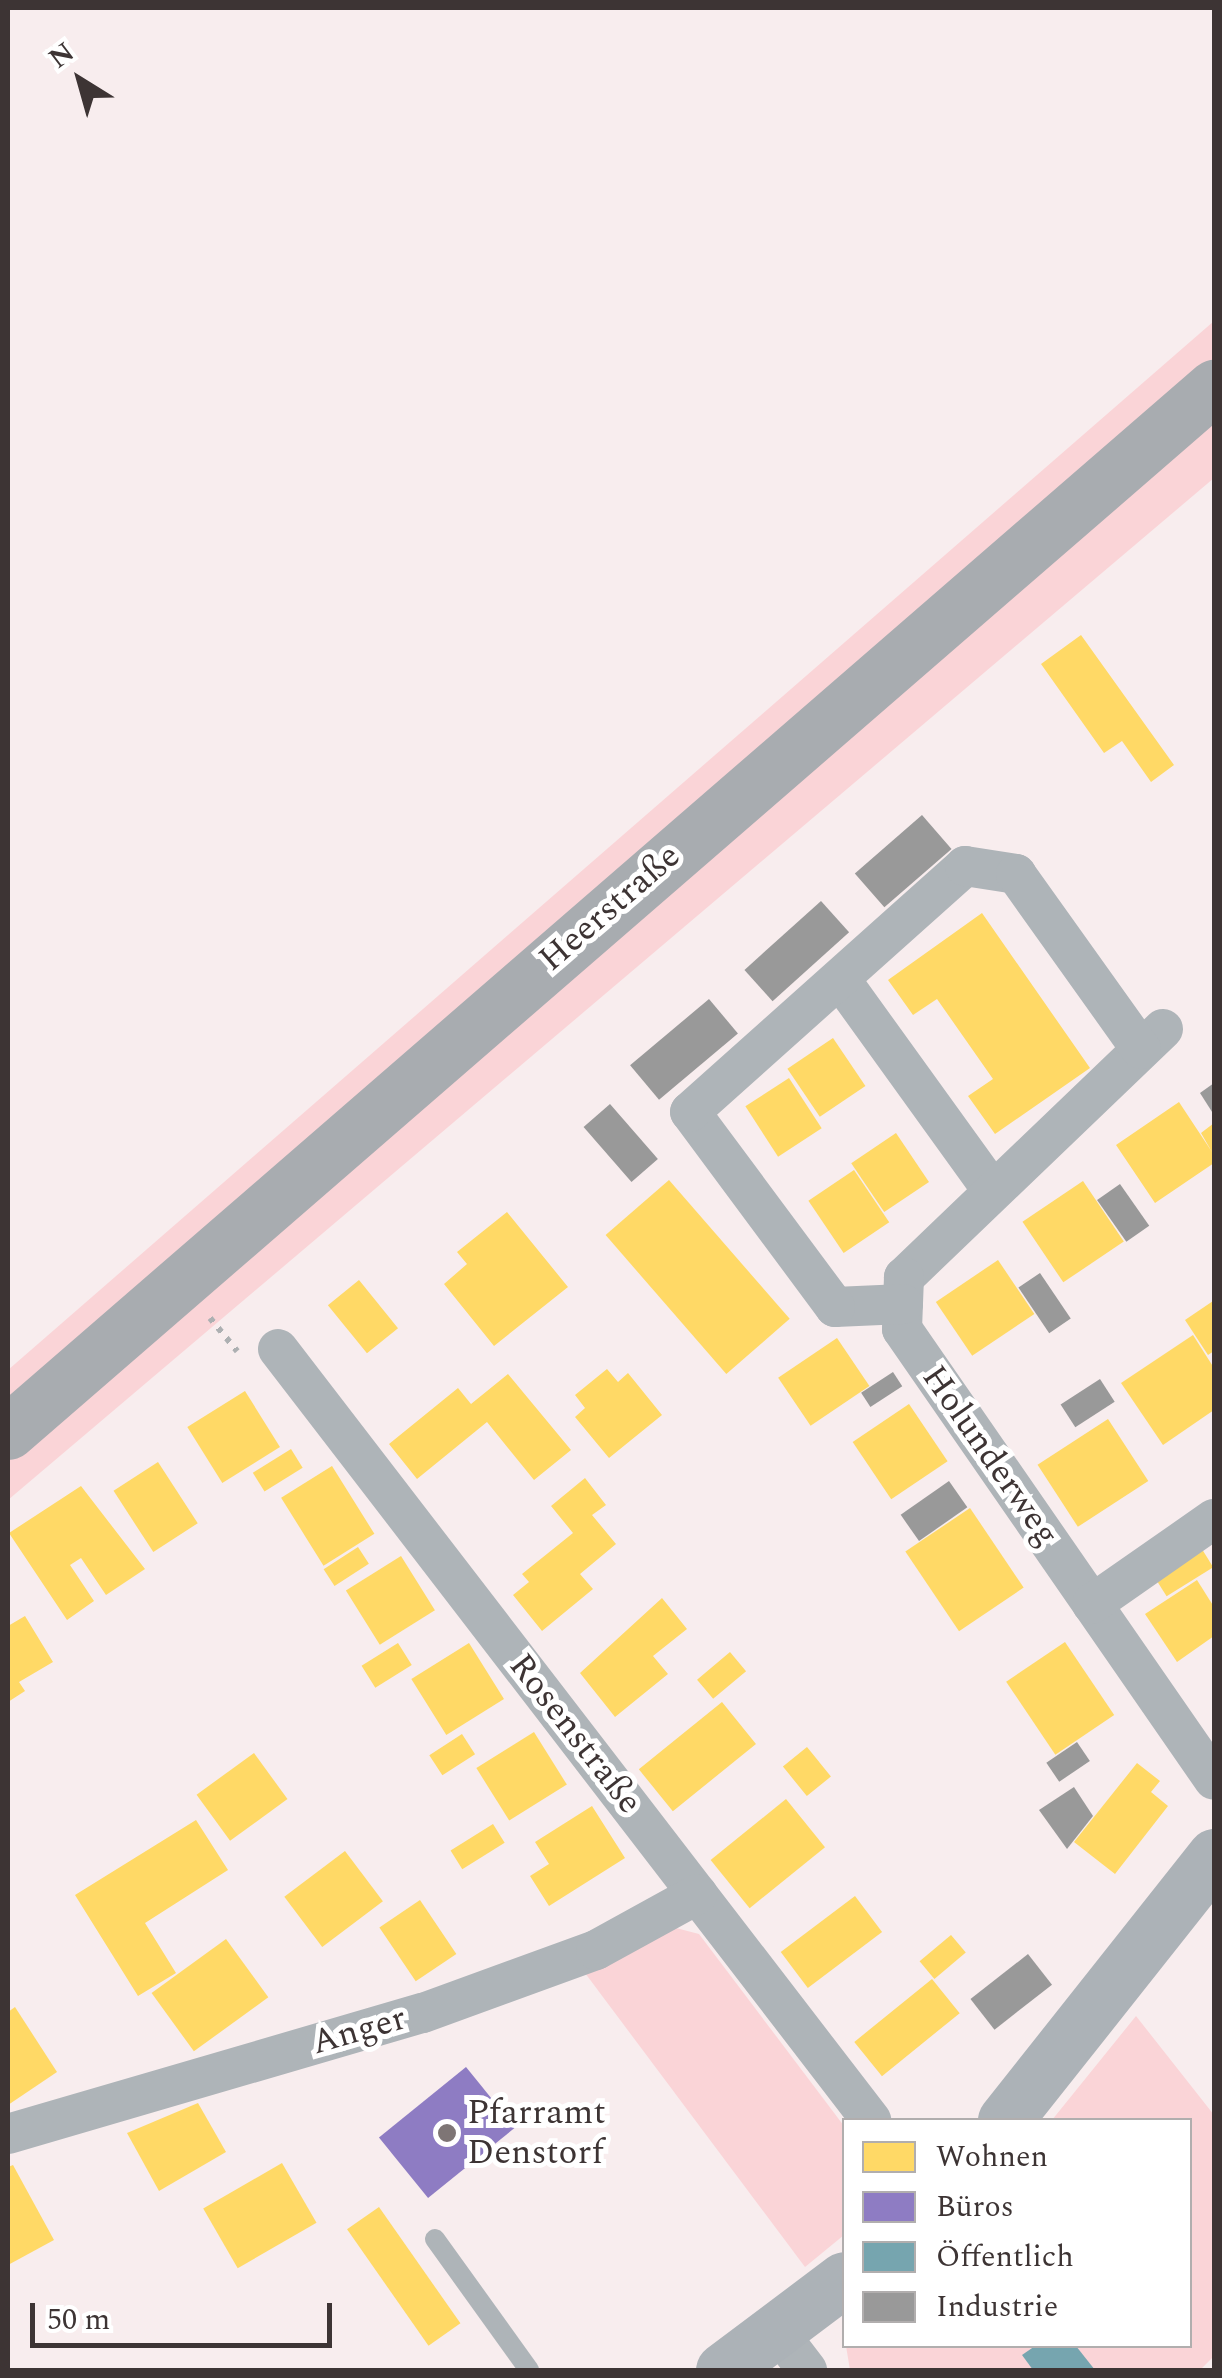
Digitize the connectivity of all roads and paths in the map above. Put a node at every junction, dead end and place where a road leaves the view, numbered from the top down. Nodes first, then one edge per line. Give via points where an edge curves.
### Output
1 (1214, 387) edge
2 (840, 978) junction
3 (993, 1191) junction
4 (903, 1304) junction
5 (278, 1349) dead end
6 (8, 1432) edge
7 (1214, 1520) edge
8 (1092, 1604) junction
9 (1214, 1780) edge
10 (1214, 1856) edge
11 (698, 1894) junction
12 (869, 2118) edge
13 (1007, 2118) edge
14 (8, 2134) edge
15 (435, 2239) dead end
16 (842, 2282) edge
17 (792, 2351) edge
18 (529, 2370) edge
19 (723, 2370) edge

1 - 6 main road, Heerstraße
2 - 3 street
2 - 3 street via 965,866 1016,874 1152,1039
2 - 4 street via 690,1112 835,1307
3 - 4 street via 904,1276
4 - 8 street, Holunderweg via 902,1330
5 - 11 street, Rosenstraße
7 - 8 street
8 - 9 street, Holunderweg
10 - 13 street
11 - 12 street, Rosenstraße
11 - 14 street, Anger via 596,1950 424,2013
15 - 18 lane
16 - 17 street
17 - 19 street

